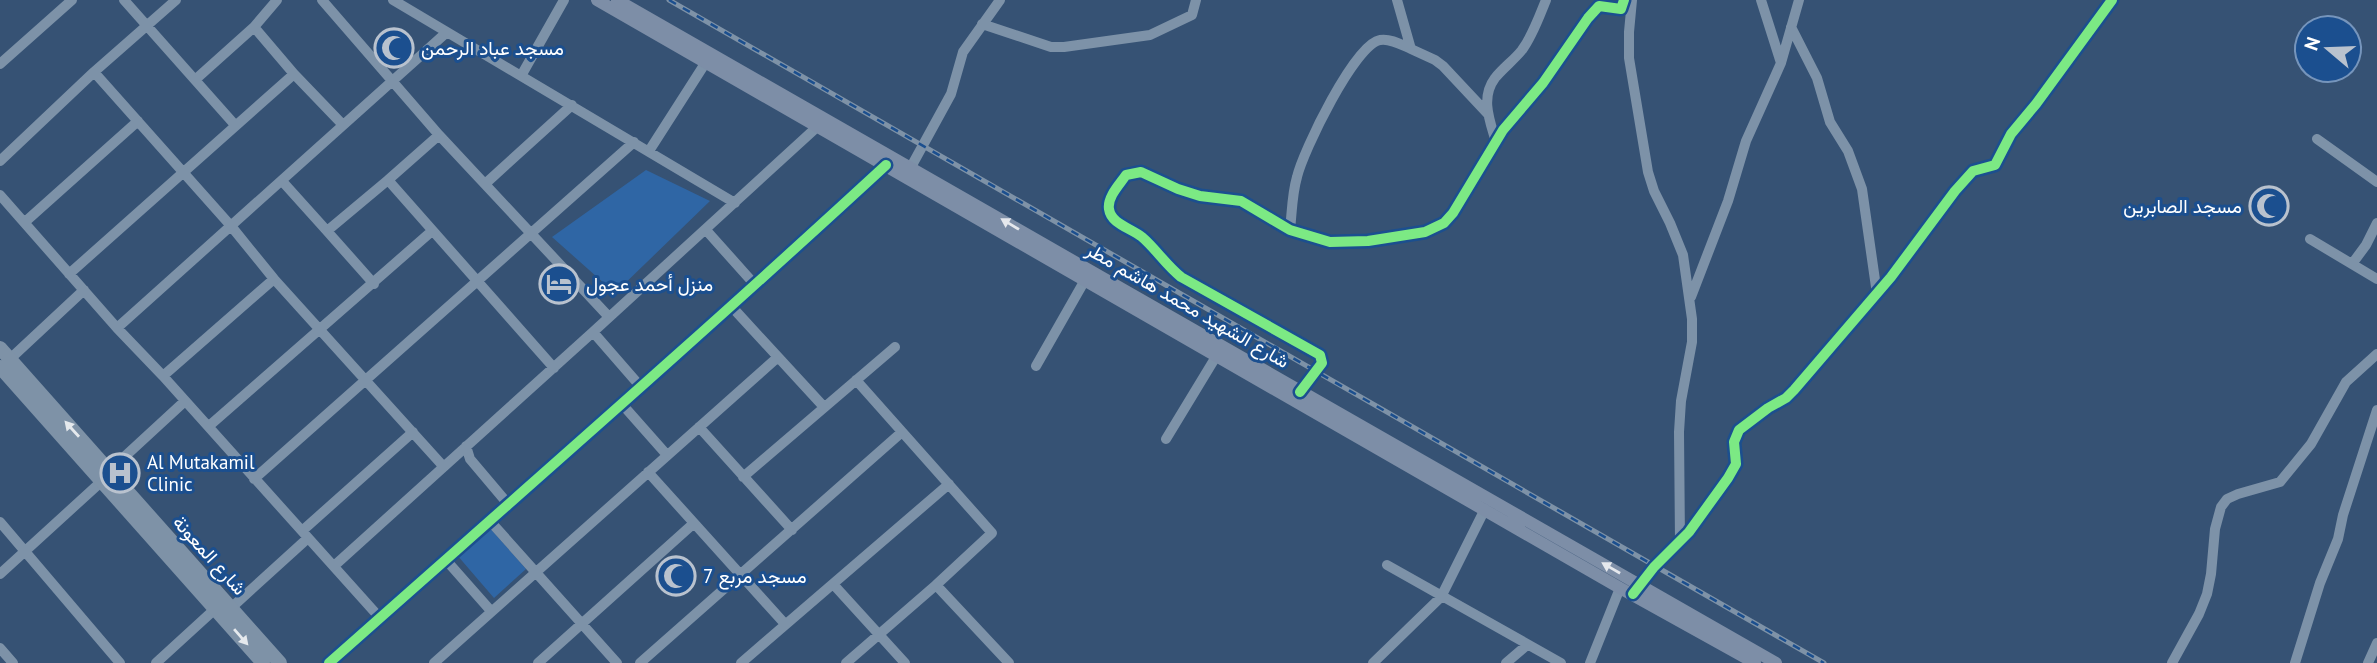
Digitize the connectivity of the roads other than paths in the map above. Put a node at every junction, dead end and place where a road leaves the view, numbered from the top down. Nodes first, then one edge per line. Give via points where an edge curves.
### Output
1 (124, 0) edge
2 (176, 0) edge
3 (277, 0) edge
4 (322, 0) edge
5 (564, 0) edge
6 (597, 0) edge
7 (617, 0) edge
8 (1000, 0) edge
9 (1196, 0) edge
10 (1397, 0) edge
11 (1546, 0) edge
12 (1624, 0) edge
13 (1632, 0) edge
14 (1760, 0) edge
15 (1799, 0) edge
16 (2112, 0) edge
17 (70, 1) edge
18 (396, 1) edge
19 (982, 24) junction
20 (147, 25) junction
21 (254, 27) junction
22 (1791, 27) junction
23 (447, 32) junction
24 (1411, 49) junction
25 (706, 62) junction
26 (1781, 63) junction
27 (0, 64) edge
28 (94, 72) junction
29 (294, 74) junction
30 (522, 76) junction
31 (196, 79) junction
32 (393, 81) junction
33 (572, 105) junction
34 (1488, 114) junction
35 (138, 121) junction
36 (235, 125) junction
37 (343, 125) junction
38 (817, 127) junction
39 (439, 135) junction
40 (2317, 139) dead end
41 (634, 142) junction
42 (1496, 142) junction
43 (649, 151) junction
44 (0, 161) edge
45 (886, 165) junction
46 (911, 167) junction
47 (183, 171) junction
48 (388, 180) junction
49 (282, 181) junction
50 (2377, 182) edge
51 (485, 184) junction
52 (0, 195) edge
53 (735, 203) junction
54 (25, 222) junction
55 (2377, 223) edge
56 (231, 226) junction
57 (706, 229) junction
58 (1290, 230) junction
59 (327, 231) junction
60 (432, 231) junction
61 (531, 235) junction
62 (2310, 239) dead end
63 (2352, 264) junction
64 (69, 274) junction
65 (274, 279) junction
66 (2377, 279) edge
67 (1085, 280) junction
68 (478, 282) junction
69 (374, 284) junction
70 (755, 286) junction
71 (84, 290) junction
72 (1877, 294) junction
73 (1690, 300) junction
74 (732, 307) junction
75 (610, 317) junction
76 (117, 328) junction
77 (321, 329) junction
78 (593, 332) junction
79 (895, 347) dead end
80 (2377, 354) edge
81 (1217, 355) junction
82 (3, 358) edge
83 (778, 358) junction
84 (1036, 366) dead end
85 (554, 368) junction
86 (163, 376) junction
87 (366, 379) junction
88 (856, 380) junction
89 (640, 386) junction
90 (1300, 392) junction
91 (185, 401) junction
92 (621, 403) junction
93 (824, 407) junction
94 (2377, 410) edge
95 (209, 426) junction
96 (699, 427) junction
97 (413, 432) junction
98 (902, 432) junction
99 (1166, 439) dead end
100 (466, 446) junction
101 (667, 455) junction
102 (443, 466) junction
103 (648, 472) junction
104 (106, 476) junction
105 (743, 477) junction
106 (254, 479) junction
107 (949, 484) junction
108 (509, 504) junction
109 (1485, 509) junction
110 (490, 520) junction
111 (0, 522) edge
112 (693, 524) junction
113 (792, 530) junction
114 (305, 535) junction
115 (1680, 542) junction
116 (26, 552) junction
117 (446, 560) junction
118 (1387, 565) dead end
119 (334, 566) junction
120 (536, 572) junction
121 (0, 574) edge
122 (739, 575) junction
123 (833, 584) junction
124 (936, 585) junction
125 (1620, 588) junction
126 (1636, 589) junction
127 (1441, 597) junction
128 (231, 608) junction
129 (215, 609) junction
130 (491, 611) junction
131 (380, 618) junction
132 (581, 624) junction
133 (785, 624) junction
134 (878, 635) junction
135 (2377, 643) edge
136 (1527, 645) junction
137 (0, 648) edge
138 (1376, 662) edge
139 (13, 663) edge
140 (120, 663) edge
141 (156, 663) edge
142 (263, 663) edge
143 (281, 663) edge
144 (329, 663) edge
145 (433, 663) edge
146 (538, 663) edge
147 (617, 663) edge
148 (639, 663) edge
149 (741, 663) edge
150 (846, 663) edge
151 (905, 663) edge
152 (1009, 663) edge
153 (1506, 663) edge
154 (1561, 663) edge
155 (1590, 663) edge
156 (1755, 663) edge
157 (1776, 663) edge
158 (2172, 663) edge
159 (2295, 663) edge
160 (2368, 663) edge

1 - 20 street
2 - 20 street
3 - 21 street
4 - 32 street
5 - 30 street
6 - 25 main road, شارع الشهيد محمد هاشم مطر
7 - 46 main road, شارع الشهيد محمد هاشم مطر
8 - 19 street
9 - 19 street via 1192,15 1150,35 1064,47 1051,47
10 - 24 street
11 - 34 street via 1529,39 1489,88
12 - 42 street via 1621,9 1599,6 1588,18
13 - 73 street via 1629,58 1648,172 1683,255
14 - 26 street
15 - 22 street
16 - 72 street via 2011,134 1994,165 1973,171
17 - 27 street
18 - 23 street
19 - 46 street via 963,52 951,94
20 - 28 street
20 - 31 street
21 - 29 street
21 - 31 street
22 - 26 street
22 - 72 street via 1862,189
23 - 30 street
23 - 32 street
24 - 34 street via 1443,66
24 - 58 street via 1380,40 1357,58 1303,159 1294,188
25 - 38 main road, شارع الشهيد محمد هاشم مطر
25 - 43 street
26 - 73 street via 1746,141
28 - 35 street
28 - 44 street
29 - 36 street
29 - 37 street
30 - 33 street
31 - 36 street
32 - 37 street
32 - 39 street
33 - 41 street
33 - 51 street
34 - 42 street
35 - 47 street
35 - 54 street
36 - 47 street
37 - 49 street
38 - 45 main road, شارع الشهيد محمد هاشم مطر
38 - 53 street
39 - 48 street
39 - 51 street
40 - 50 street
41 - 43 street
41 - 61 street
42 - 58 street via 1453,213 1435,228 1385,239 1340,242
43 - 53 street
45 - 67 main road, شارع الشهيد محمد هاشم مطر
45 - 70 street
90 -> 46 main road, شارع الشهيد محمد هاشم مطر
47 - 56 street
47 - 64 street
48 - 59 street
48 - 60 street
49 - 56 street
49 - 59 street
51 - 61 street
52 - 54 street
53 - 57 street
54 - 64 street
55 - 63 street
56 - 65 street
56 - 76 street
57 - 70 street
57 - 75 street
58 - 90 street via 1241,201 1200,196 1141,172 1126,175 1108,204 1114,219 1141,236 1181,277 1320,355 1322,363
59 - 69 street
60 - 68 street
60 - 69 street
61 - 68 street
61 - 75 street
62 - 63 street
63 - 66 street
64 - 71 street
65 - 77 street
65 - 86 street
67 - 81 main road, شارع الشهيد محمد هاشم مطر
67 - 84 street
68 - 85 street
68 - 87 street
69 - 77 street
70 - 74 street
71 - 76 street
71 - 82 street
72 - 115 street via 1786,398 1739,430 1732,471
73 - 115 street via 1692,342 1679,432
74 - 83 street
74 - 89 street
75 - 78 street
76 - 86 street
77 - 87 street
77 - 95 street
78 - 85 street
78 - 89 street
79 - 88 street
80 - 158 street via 2346,382 2318,434 2280,482 2238,494 2221,507 2207,594
81 - 99 street
81 - 109 main road, شارع الشهيد محمد هاشم مطر
82 - 104 highway, شارع المعونة
83 - 93 street
83 - 96 street
85 - 100 street
86 - 91 street
87 - 97 street
87 - 106 street
88 - 93 street
88 - 98 street
89 - 92 street
126 -> 90 main road, شارع الشهيد محمد هاشم مطر
91 - 95 street
91 - 104 street
92 - 101 street
92 - 108 street
93 - 105 street
94 - 159 street
95 - 106 street
96 - 101 street
96 - 105 street
97 - 102 street
97 - 114 street
98 - 107 street
98 - 113 street
100 - 102 street
100 - 108 street via 470,459
101 - 103 street
102 - 119 street
103 - 112 street
103 - 120 street
104 - 116 street
104 - 128 highway, شارع المعونة
104 - 129 highway, شارع المعونة
105 - 113 street
106 - 114 street
107 - 123 street
107 - 124 street via 992,533
108 - 110 street
109 - 125 main road, شارع الشهيد محمد هاشم مطر
109 - 127 street
110 - 117 street
110 - 120 street
111 - 116 street
112 - 122 street
112 - 132 street
113 - 122 street
114 - 119 street
114 - 128 street
115 - 126 street
116 - 121 street
116 - 140 street
117 - 130 street
117 - 131 street
118 - 127 street
119 - 131 street
120 - 130 street
120 - 132 street
122 - 133 street
122 - 148 street
123 - 133 street
123 - 134 street
124 - 134 street
124 - 152 street
125 - 126 main road, شارع الشهيد محمد هاشم مطر
125 - 155 street
126 - 156 main road, شارع الشهيد محمد هاشم مطر
126 - 157 main road, شارع الشهيد محمد هاشم مطر
127 - 136 street
127 - 138 street
128 - 143 highway, شارع المعونة
129 - 141 street
129 -> 142 highway, شارع المعونة
130 - 145 street
131 - 144 street
132 - 146 street
132 - 147 street
133 - 149 street
134 - 150 street
134 - 151 street
135 - 160 street
136 - 153 street
136 - 154 street
137 - 139 street

